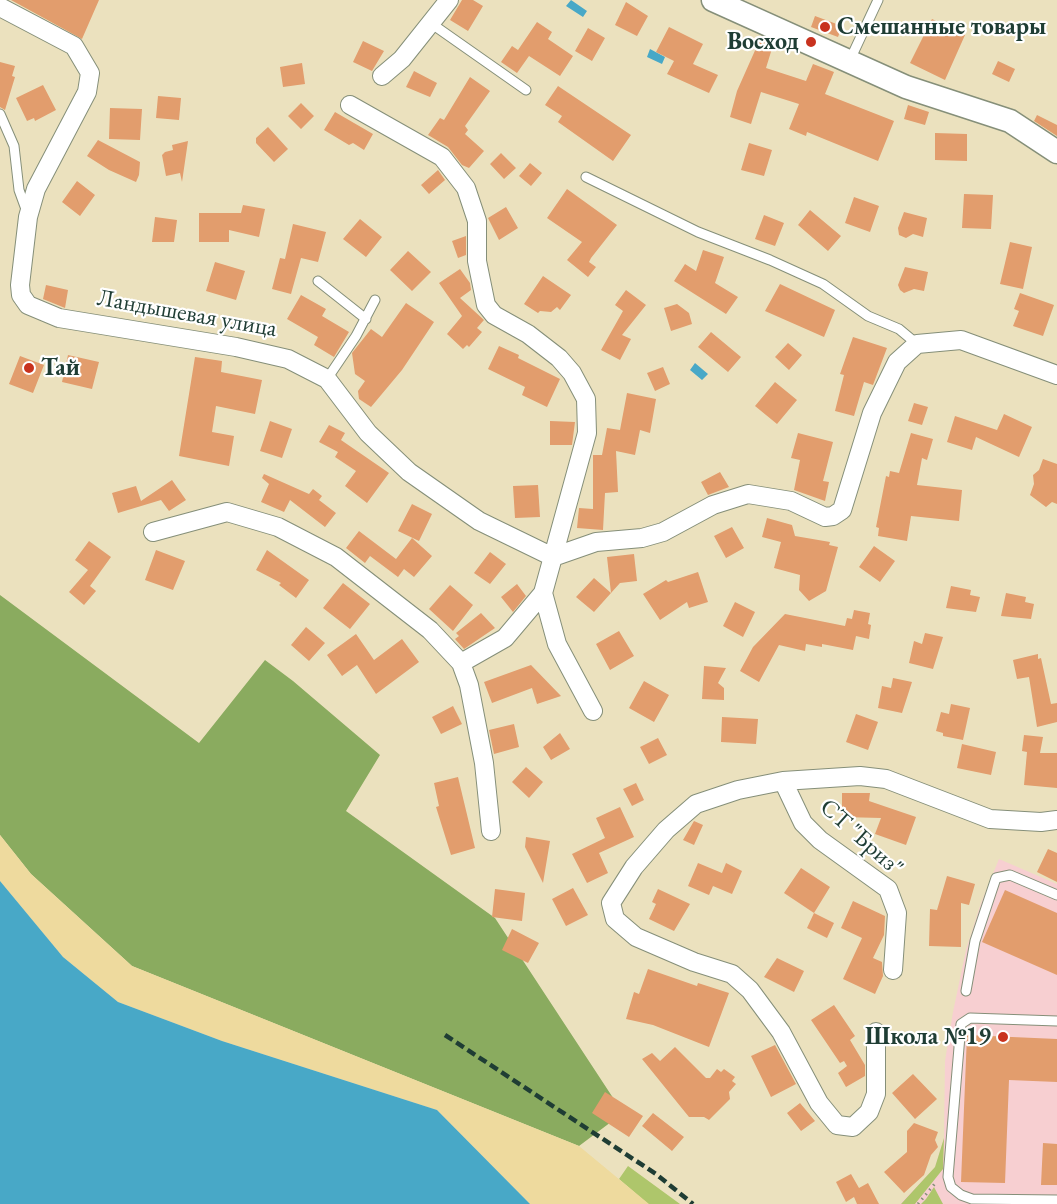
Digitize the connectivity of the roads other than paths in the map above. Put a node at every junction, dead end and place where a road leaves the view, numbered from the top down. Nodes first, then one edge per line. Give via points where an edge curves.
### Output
1 (449, 0) edge
2 (714, 0) edge
3 (878, 0) edge
4 (0, 7) edge
5 (432, 24) junction
6 (849, 62) junction
7 (382, 76) dead end
8 (526, 90) dead end
9 (350, 105) dead end
10 (0, 114) edge
11 (1057, 152) edge
12 (585, 177) dead end
13 (28, 217) junction
14 (318, 281) dead end
15 (375, 300) dead end
16 (366, 319) junction
17 (917, 344) junction
18 (1057, 375) edge
19 (327, 379) junction
20 (153, 532) dead end
21 (553, 558) junction
22 (543, 593) junction
23 (460, 663) junction
24 (593, 711) dead end
25 (783, 781) junction
26 (1057, 820) edge
27 (491, 831) dead end
28 (1057, 895) edge
29 (892, 970) dead end
30 (966, 991) dead end
31 (1057, 1021) edge
32 (876, 1032) dead end
33 (1057, 1200) edge

1 - 5 street
2 - 6 street
3 - 6 lane
4 - 13 street, Ландышевая улица via 74,46 90,73 87,92 36,189
5 - 7 street
5 - 8 lane
6 - 11 street via 906,87 1010,121
9 - 21 street via 442,157 466,188 477,220 477,261 486,305 494,315 559,358 585,399 587,433
10 - 13 lane via 14,146 19,190
12 - 17 lane via 698,232 823,284
13 - 19 street, Ландышевая улица via 20,285 28,305 58,318 288,359
14 - 16 lane
15 - 16 lane
16 - 19 lane
17 - 18 street via 961,339
17 - 21 street via 897,362 872,413 842,510 833,516 825,517 790,501 748,494 713,505 663,532 596,542
19 - 21 street, Ландышевая улица via 368,433 410,472 479,521
20 - 23 street via 227,512 278,527 336,557 386,593 430,630
21 - 22 street
22 - 23 street via 505,638
22 - 24 street via 557,644
23 - 27 street via 469,685 484,763
25 - 26 street via 860,776 886,779 990,819
25 - 29 street, СТ "Бриз" via 803,823 820,840 888,889 897,913
25 - 32 street via 696,804 666,830 634,867 611,903 615,919 636,937 732,974 750,990 781,1032 819,1103 837,1125 853,1127 869,1112 876,1094
28 - 30 lane via 1010,875 996,878 975,941
31 - 33 lane via 970,1018 961,1024 949,1165 951,1187 972,1199

